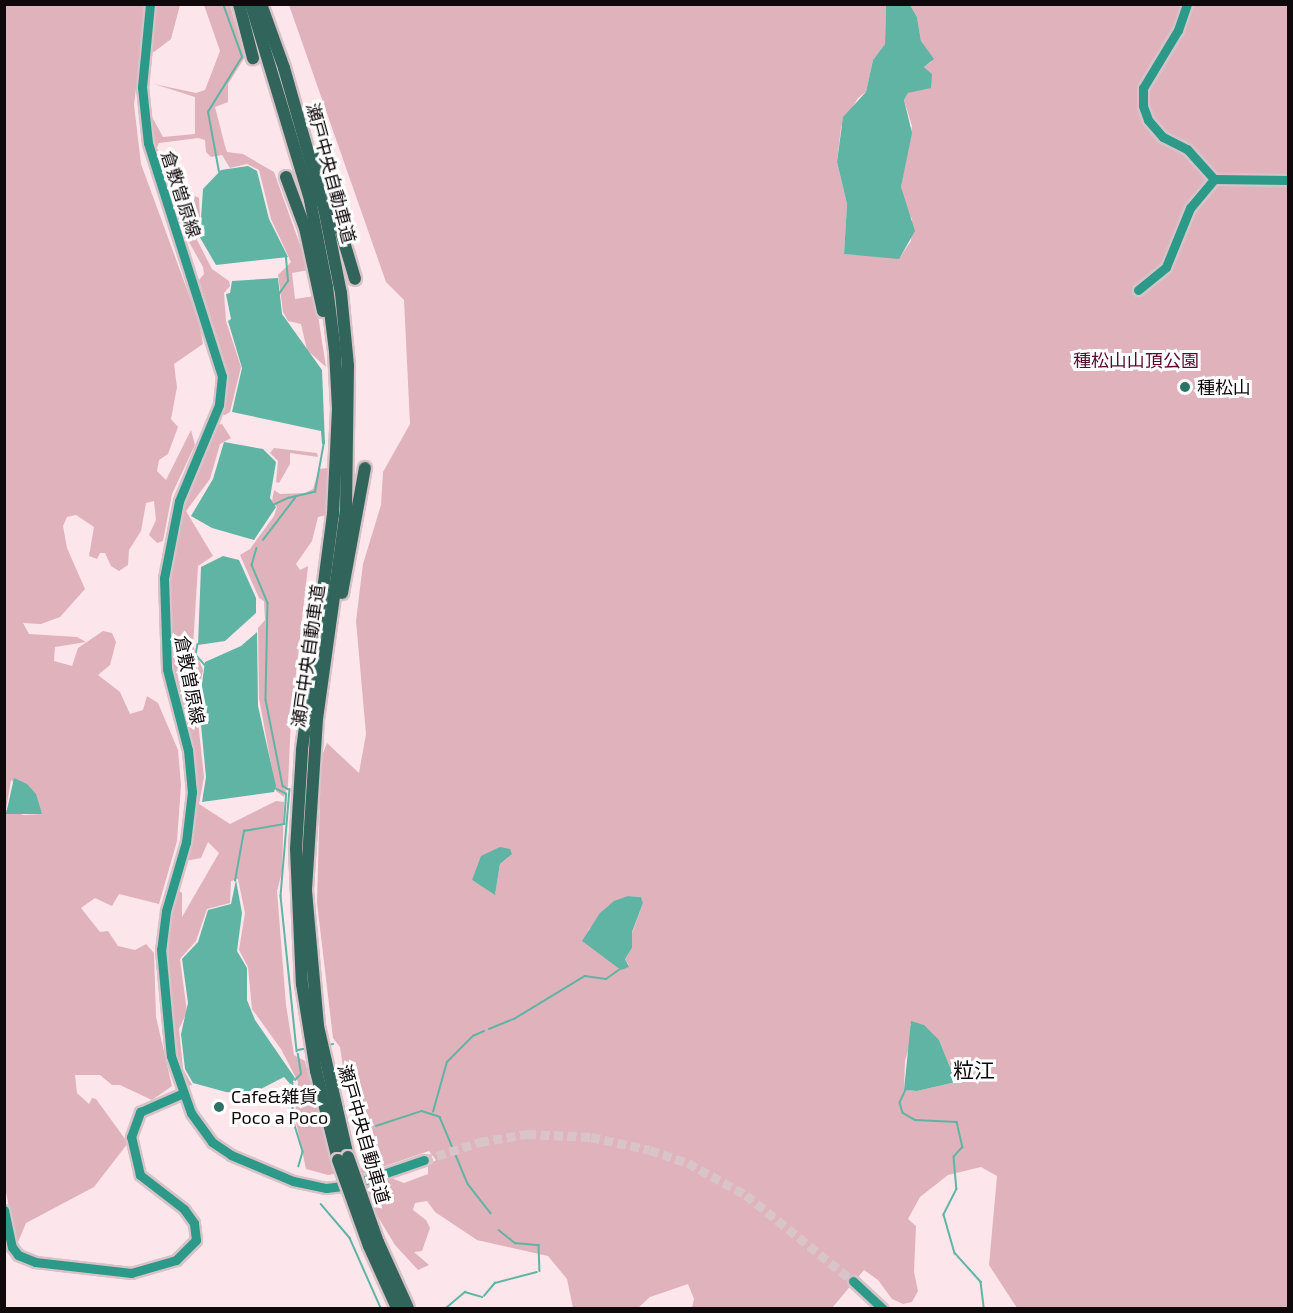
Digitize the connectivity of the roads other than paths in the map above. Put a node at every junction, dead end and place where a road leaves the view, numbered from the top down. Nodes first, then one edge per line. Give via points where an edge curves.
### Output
1 (150, 4) edge
2 (239, 4) edge
3 (250, 4) edge
4 (261, 4) edge
5 (1187, 4) edge
6 (253, 58) dead end
7 (284, 68) junction
8 (286, 177) dead end
9 (1214, 179) junction
10 (1288, 180) edge
11 (355, 279) dead end
12 (1138, 290) dead end
13 (336, 377) junction
14 (365, 468) dead end
15 (330, 633) junction
16 (183, 1093) junction
17 (343, 1159) junction
18 (424, 1160) tunnel mouth
19 (4, 1210) edge
20 (853, 1281) tunnel mouth
21 (397, 1308) edge
22 (408, 1308) edge
23 (882, 1308) edge

1 - 16 street, 倉敷曽原線 via 142,87 146,134 222,376 219,405 172,525 163,590 167,669 188,750 192,792 186,842 166,911 161,949 167,1039
2 - 6 highway
3 - 13 highway, 瀬戸中央自動車道 via 310,200 327,287
4 - 7 highway, 瀬戸中央自動車道
5 - 9 street via 1178,30 1146,82 1143,106 1155,129 1187,149
7 - 11 highway via 316,148
7 - 15 highway, 瀬戸中央自動車道 via 324,208 345,327 349,470
8 - 13 highway via 305,228
9 - 10 street
9 - 12 street via 1190,208 1166,267
13 - 17 highway, 瀬戸中央自動車道 via 333,514 302,751 296,849 302,984 316,1071
14 - 15 highway via 340,605
15 - 17 highway, 瀬戸中央自動車道 via 309,793 306,891 318,1026
16 - 18 street, 倉敷曽原線 via 196,1123 212,1142 239,1158 303,1184 326,1188 351,1185
16 - 19 street via 140,1112 131,1137 140,1175 184,1209 195,1223 195,1240 176,1260 131,1273 35,1263 18,1255 12,1247
17 - 21 highway, 瀬戸中央自動車道, bridge via 369,1246
17 - 22 highway, 瀬戸中央自動車道, bridge
20 - 23 street

